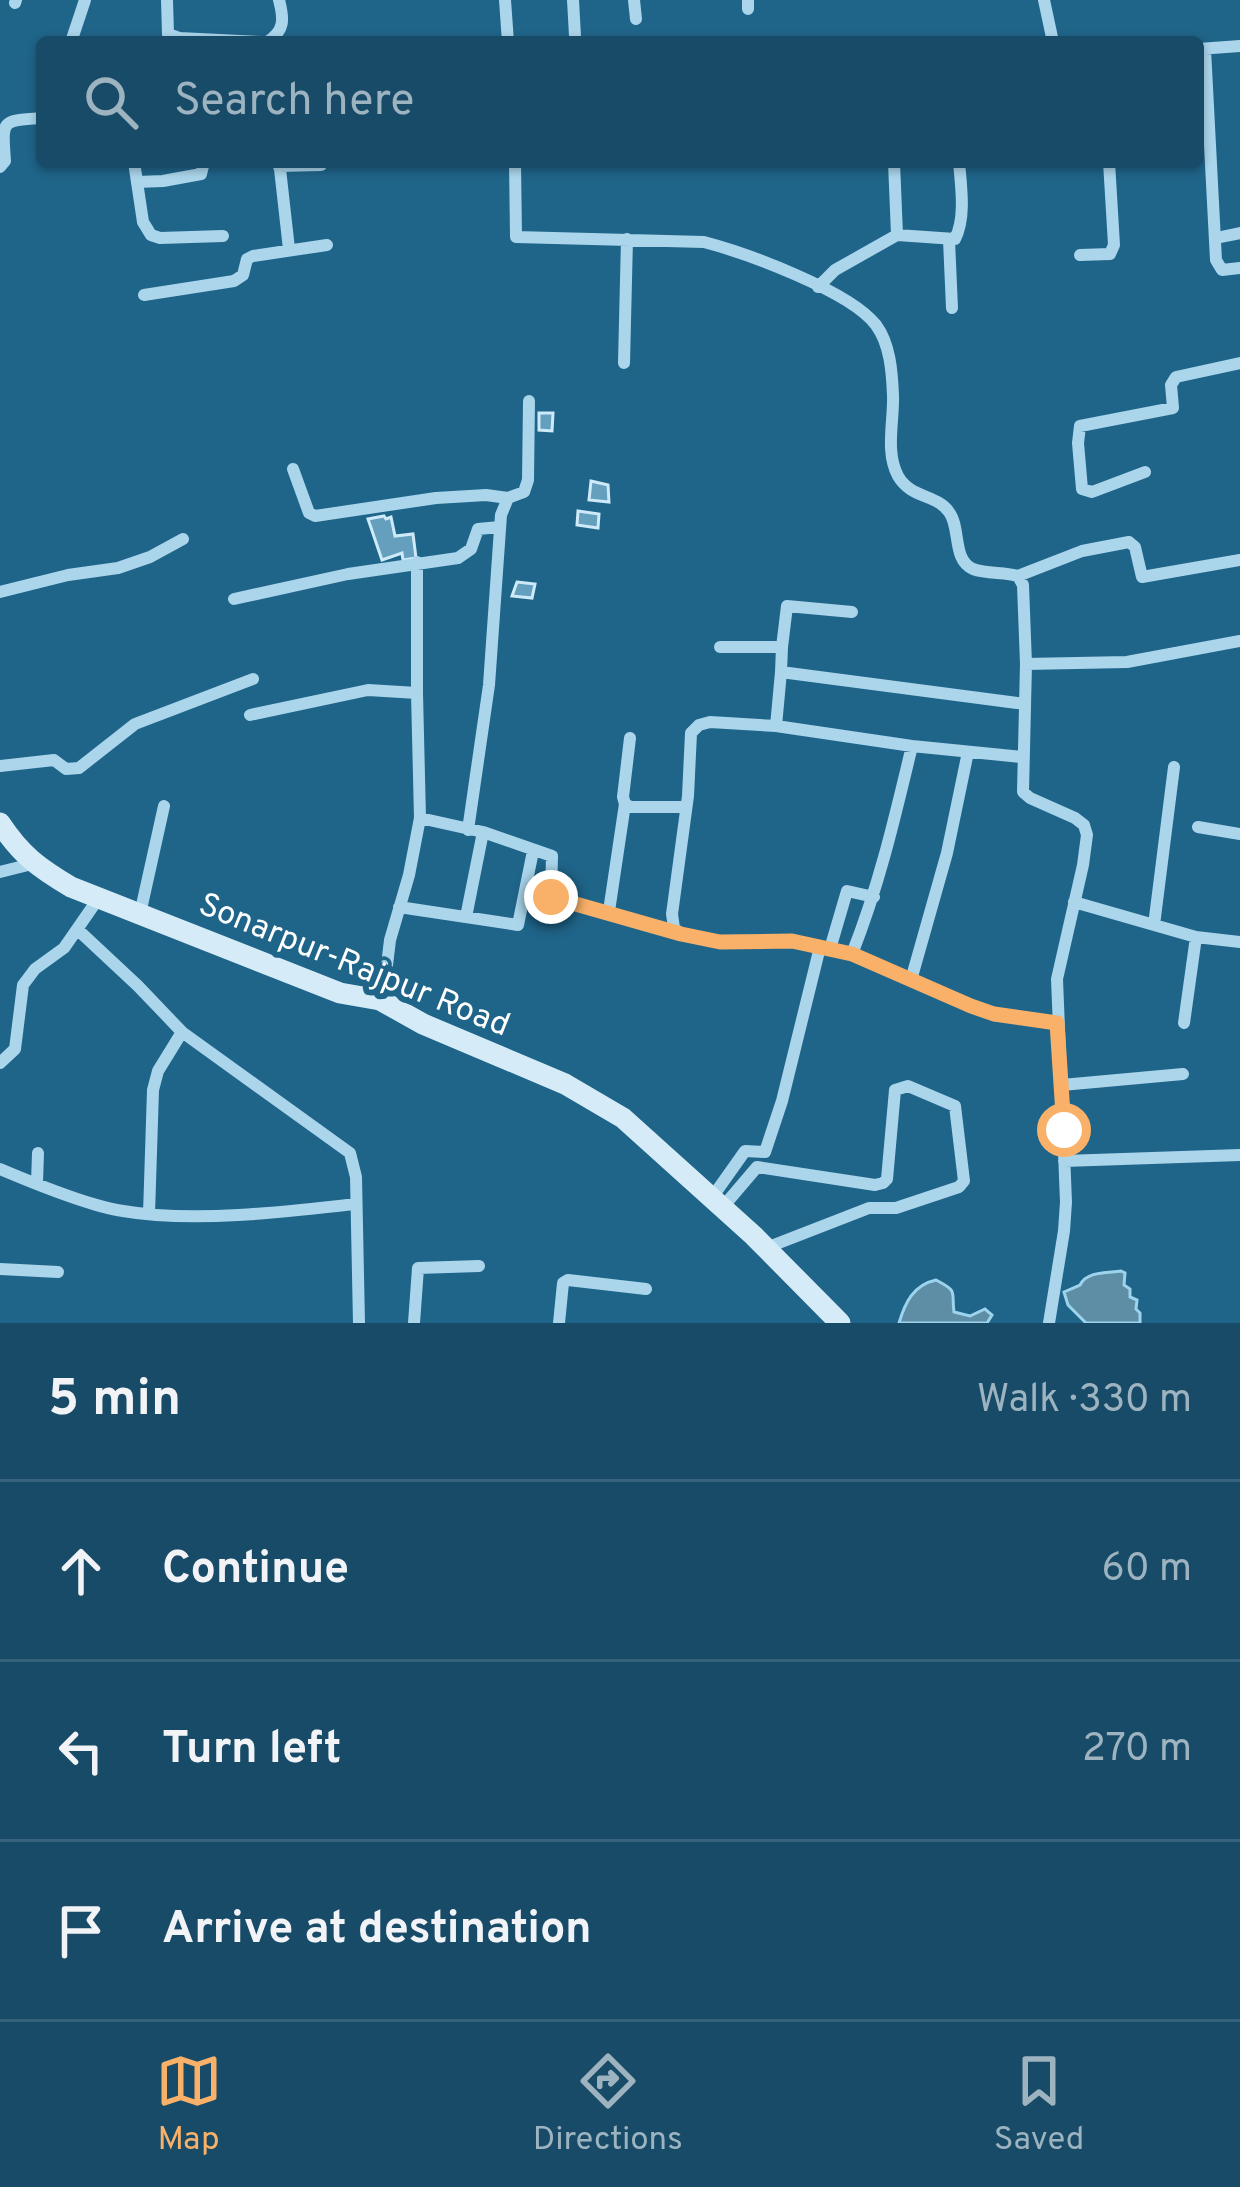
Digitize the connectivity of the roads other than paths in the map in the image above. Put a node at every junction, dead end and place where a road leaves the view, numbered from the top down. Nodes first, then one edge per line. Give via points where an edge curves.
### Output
1 (86, 0) edge
2 (167, 0) edge
3 (279, 0) edge
4 (506, 0) edge
5 (573, 0) edge
6 (634, 0) edge
7 (1044, 0) edge
8 (636, 19) dead end
9 (73, 36) edge
10 (174, 36) edge
11 (276, 36) edge
12 (508, 36) edge
13 (575, 36) dead end
14 (1052, 36) edge
15 (1240, 46) edge
16 (1204, 49) edge
17 (1204, 87) edge
18 (36, 119) edge
19 (0, 167) edge
20 (135, 168) edge
21 (202, 168) edge
22 (279, 168) edge
23 (514, 168) edge
24 (894, 168) edge
25 (958, 168) edge
26 (1109, 168) edge
27 (137, 182) junction
28 (1240, 233) edge
29 (897, 235) junction
30 (223, 236) dead end
31 (1216, 238) junction
32 (627, 239) junction
33 (950, 240) junction
34 (327, 245) dead end
35 (289, 249) junction
36 (1080, 255) dead end
37 (1240, 268) edge
38 (818, 287) junction
39 (143, 296) dead end
40 (952, 308) dead end
41 (624, 363) dead end
42 (1240, 363) edge
43 (529, 400) dead end
44 (293, 469) dead end
45 (1145, 472) dead end
46 (508, 498) junction
47 (500, 527) junction
48 (182, 539) dead end
49 (1240, 560) edge
50 (417, 562) junction
51 (1018, 576) junction
52 (0, 592) edge
53 (234, 599) dead end
54 (852, 612) dead end
55 (1240, 641) edge
56 (720, 646) dead end
57 (782, 647) junction
58 (1026, 664) junction
59 (781, 672) junction
60 (254, 679) dead end
61 (417, 693) junction
62 (1025, 704) junction
63 (250, 715) dead end
64 (776, 726) junction
65 (630, 738) dead end
66 (912, 746) junction
67 (968, 752) junction
68 (1022, 757) junction
69 (0, 766) edge
70 (1174, 766) dead end
71 (625, 804) junction
72 (164, 806) dead end
73 (686, 807) junction
74 (420, 818) junction
75 (0, 823) edge
76 (1198, 827) dead end
77 (476, 831) junction
78 (1240, 834) edge
79 (533, 850) junction
80 (32, 863) junction
81 (0, 872) edge
82 (874, 897) junction
83 (98, 898) junction
84 (1074, 902) junction
85 (399, 907) junction
86 (609, 911) junction
87 (140, 914) junction
88 (466, 917) junction
89 (1154, 925) junction
90 (77, 929) junction
91 (681, 934) junction
92 (1196, 937) junction
93 (1240, 942) edge
94 (825, 948) junction
95 (852, 954) junction
96 (911, 980) junction
97 (380, 1000) junction
98 (1057, 1023) junction
99 (1184, 1023) dead end
100 (182, 1032) junction
101 (0, 1063) edge
102 (1183, 1074) dead end
103 (1062, 1085) junction
104 (38, 1153) dead end
105 (1240, 1155) edge
106 (1064, 1161) junction
107 (0, 1169) edge
108 (37, 1183) junction
109 (355, 1204) junction
110 (716, 1204) junction
111 (149, 1214) junction
112 (766, 1248) junction
113 (479, 1266) dead end
114 (0, 1269) edge
115 (58, 1272) dead end
116 (646, 1289) dead end
117 (359, 1323) edge
118 (414, 1323) edge
119 (559, 1323) edge
120 (840, 1323) edge
121 (1049, 1323) edge

1 - 9 street
2 - 10 street
3 - 11 street via 284,19
4 - 12 street
5 - 13 street
6 - 8 street
7 - 14 street
15 - 16 street
17 - 31 street
18 - 19 street via 5,125
20 - 27 street
21 - 27 street
22 - 35 street
23 - 32 street via 516,237
24 - 29 street
25 - 33 street via 960,233
26 - 36 street via 1114,245 1110,254
27 - 30 street via 151,236
28 - 31 street
29 - 33 street
29 - 38 street
31 - 37 street via 1219,267
32 - 38 street via 717,245
32 - 41 street
33 - 40 street
34 - 35 street
35 - 39 street via 247,259 234,281
38 - 51 street via 853,302 887,344 896,472 908,489 950,512 968,566
42 - 45 street via 1176,377 1172,408 1080,426 1082,489
43 - 46 street via 528,481
44 - 46 street via 315,516
46 - 47 street
47 - 50 street via 478,529 472,549 458,558
47 - 77 street
48 - 52 street via 118,568
49 - 51 street via 1145,577 1129,542
50 - 53 street
50 - 61 street
51 - 58 street
54 - 57 street via 788,606
55 - 58 street via 1127,662
56 - 57 street
57 - 59 street
58 - 62 street
59 - 62 street
59 - 64 street
60 - 69 street via 135,724 79,768 54,760
61 - 63 street via 368,690
61 - 74 street
62 - 68 street
64 - 66 street
64 - 73 street via 699,725 691,733
65 - 71 street
66 - 67 street
66 - 82 street
67 - 68 street
67 - 96 street
68 - 84 street via 1023,792 1084,825
70 - 89 street
71 - 73 street
71 - 86 street
72 - 87 street
73 - 91 street via 672,914
74 - 77 street
74 - 85 street
75 - 80 main road, Sonarpur-Rajpur Road
76 - 78 street
77 - 79 street
77 - 88 street
79 - 86 street via 552,856 551,897
79 - 88 street via 518,925
80 - 81 street
80 - 83 main road, Sonarpur-Rajpur Road
82 - 94 street via 848,891
82 - 95 street
83 - 87 main road, Sonarpur-Rajpur Road
83 - 90 street
84 - 89 street
84 - 98 street via 1057,979
85 - 88 street
85 - 97 street
86 - 91 street
87 - 97 main road, Sonarpur-Rajpur Road via 340,993
89 - 92 street
90 - 100 street
90 - 101 street via 23,986 15,1049
91 - 94 street
92 - 93 street
92 - 99 street
94 - 95 street
94 - 110 street via 765,1152 745,1151
95 - 96 street
96 - 98 street via 994,1014
97 - 110 main road, Sonarpur-Rajpur Road via 566,1084 622,1118
98 - 103 street
100 - 109 street via 350,1153
100 - 111 street via 153,1090
102 - 103 street
103 - 106 street
104 - 108 street
105 - 106 street
106 - 121 street via 1064,1232
107 - 108 street
108 - 111 street
109 - 111 street
109 - 117 street
110 - 112 main road, Sonarpur-Rajpur Road
110 - 112 street via 757,1167 884,1184 895,1090 908,1086 955,1106 959,1187 896,1208 869,1208
112 - 120 main road, Sonarpur-Rajpur Road
113 - 118 street via 418,1268
114 - 115 street
116 - 119 street via 568,1280

